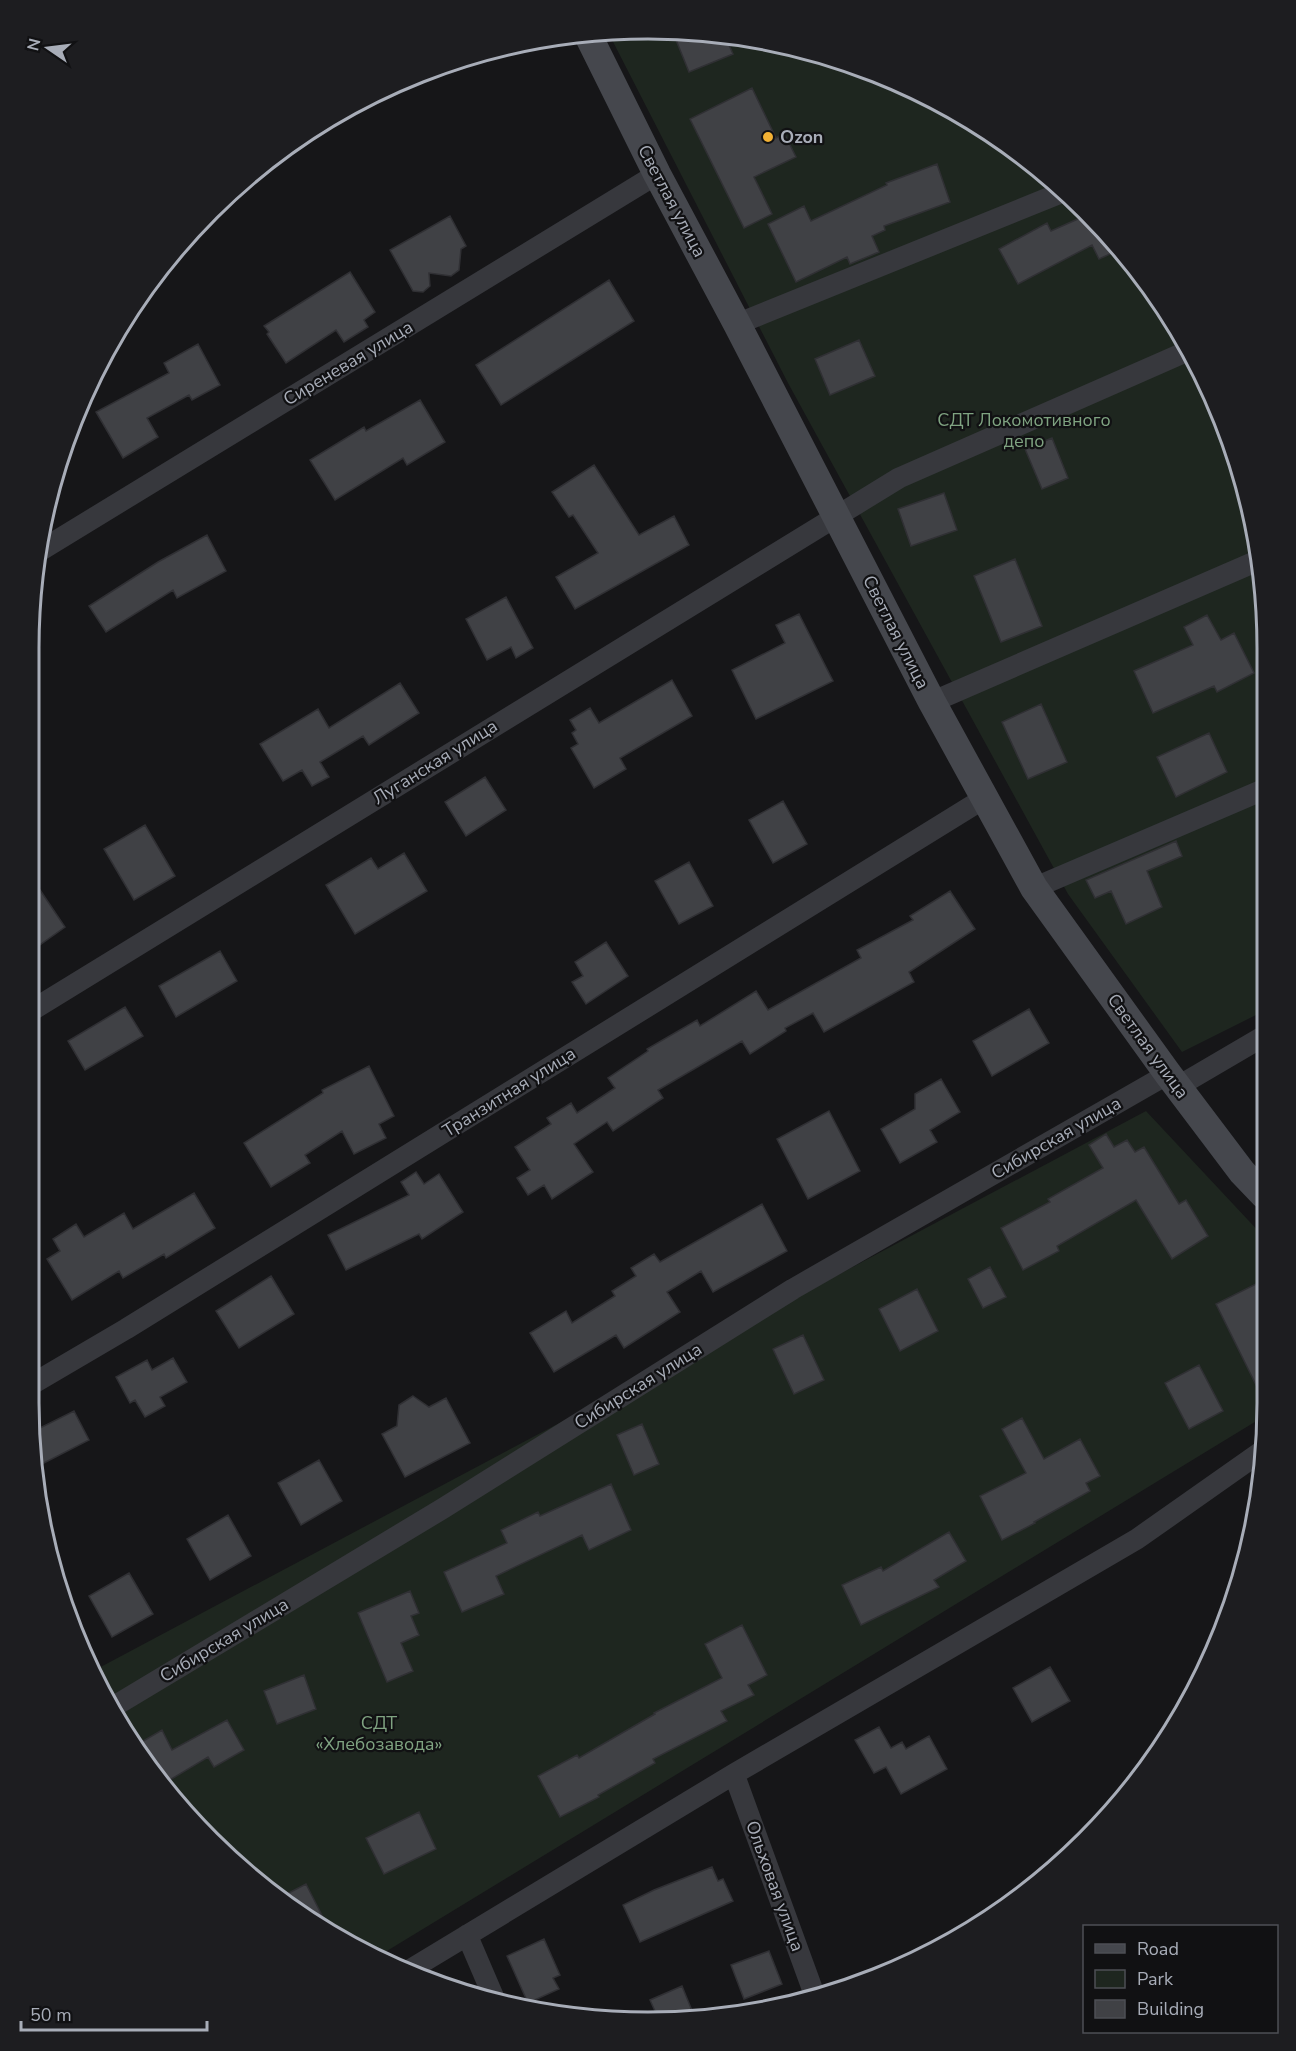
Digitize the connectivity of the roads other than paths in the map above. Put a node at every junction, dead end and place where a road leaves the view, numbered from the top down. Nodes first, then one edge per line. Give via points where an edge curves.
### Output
1 (591, 42) edge
2 (657, 174) junction
3 (1055, 195) edge
4 (737, 324) junction
5 (1181, 354) edge
6 (836, 516) junction
7 (48, 546) edge
8 (1251, 564) edge
9 (932, 702) junction
10 (1257, 792) edge
11 (983, 799) junction
12 (1034, 888) junction
13 (39, 1006) edge
14 (1257, 1039) edge
15 (1172, 1080) junction
16 (1257, 1187) edge
17 (39, 1380) edge
18 (1255, 1456) edge
19 (119, 1704) edge
20 (734, 1774) junction
21 (467, 1935) junction
22 (416, 1966) edge
23 (812, 1989) edge
24 (491, 1991) edge

1 - 2 street, Светлая улица
2 - 4 street, Светлая улица
2 - 7 street, Сиреневая улица
3 - 4 street
4 - 6 street, Светлая улица
5 - 6 street, Луганская улица via 899,478
6 - 9 street, Светлая улица
6 - 13 street, Луганская улица
8 - 9 street
9 - 11 street, Светлая улица
10 - 12 street
11 - 12 street, Светлая улица
11 - 17 street, Транзитная улица
12 - 15 street, Светлая улица
14 - 15 street, Сибирская улица
15 - 16 street, Светлая улица
15 - 19 street, Сибирская улица via 793,1289
18 - 20 street via 1137,1539
20 - 21 street
20 - 23 street, Ольховая улица
21 - 22 street
21 - 24 street

